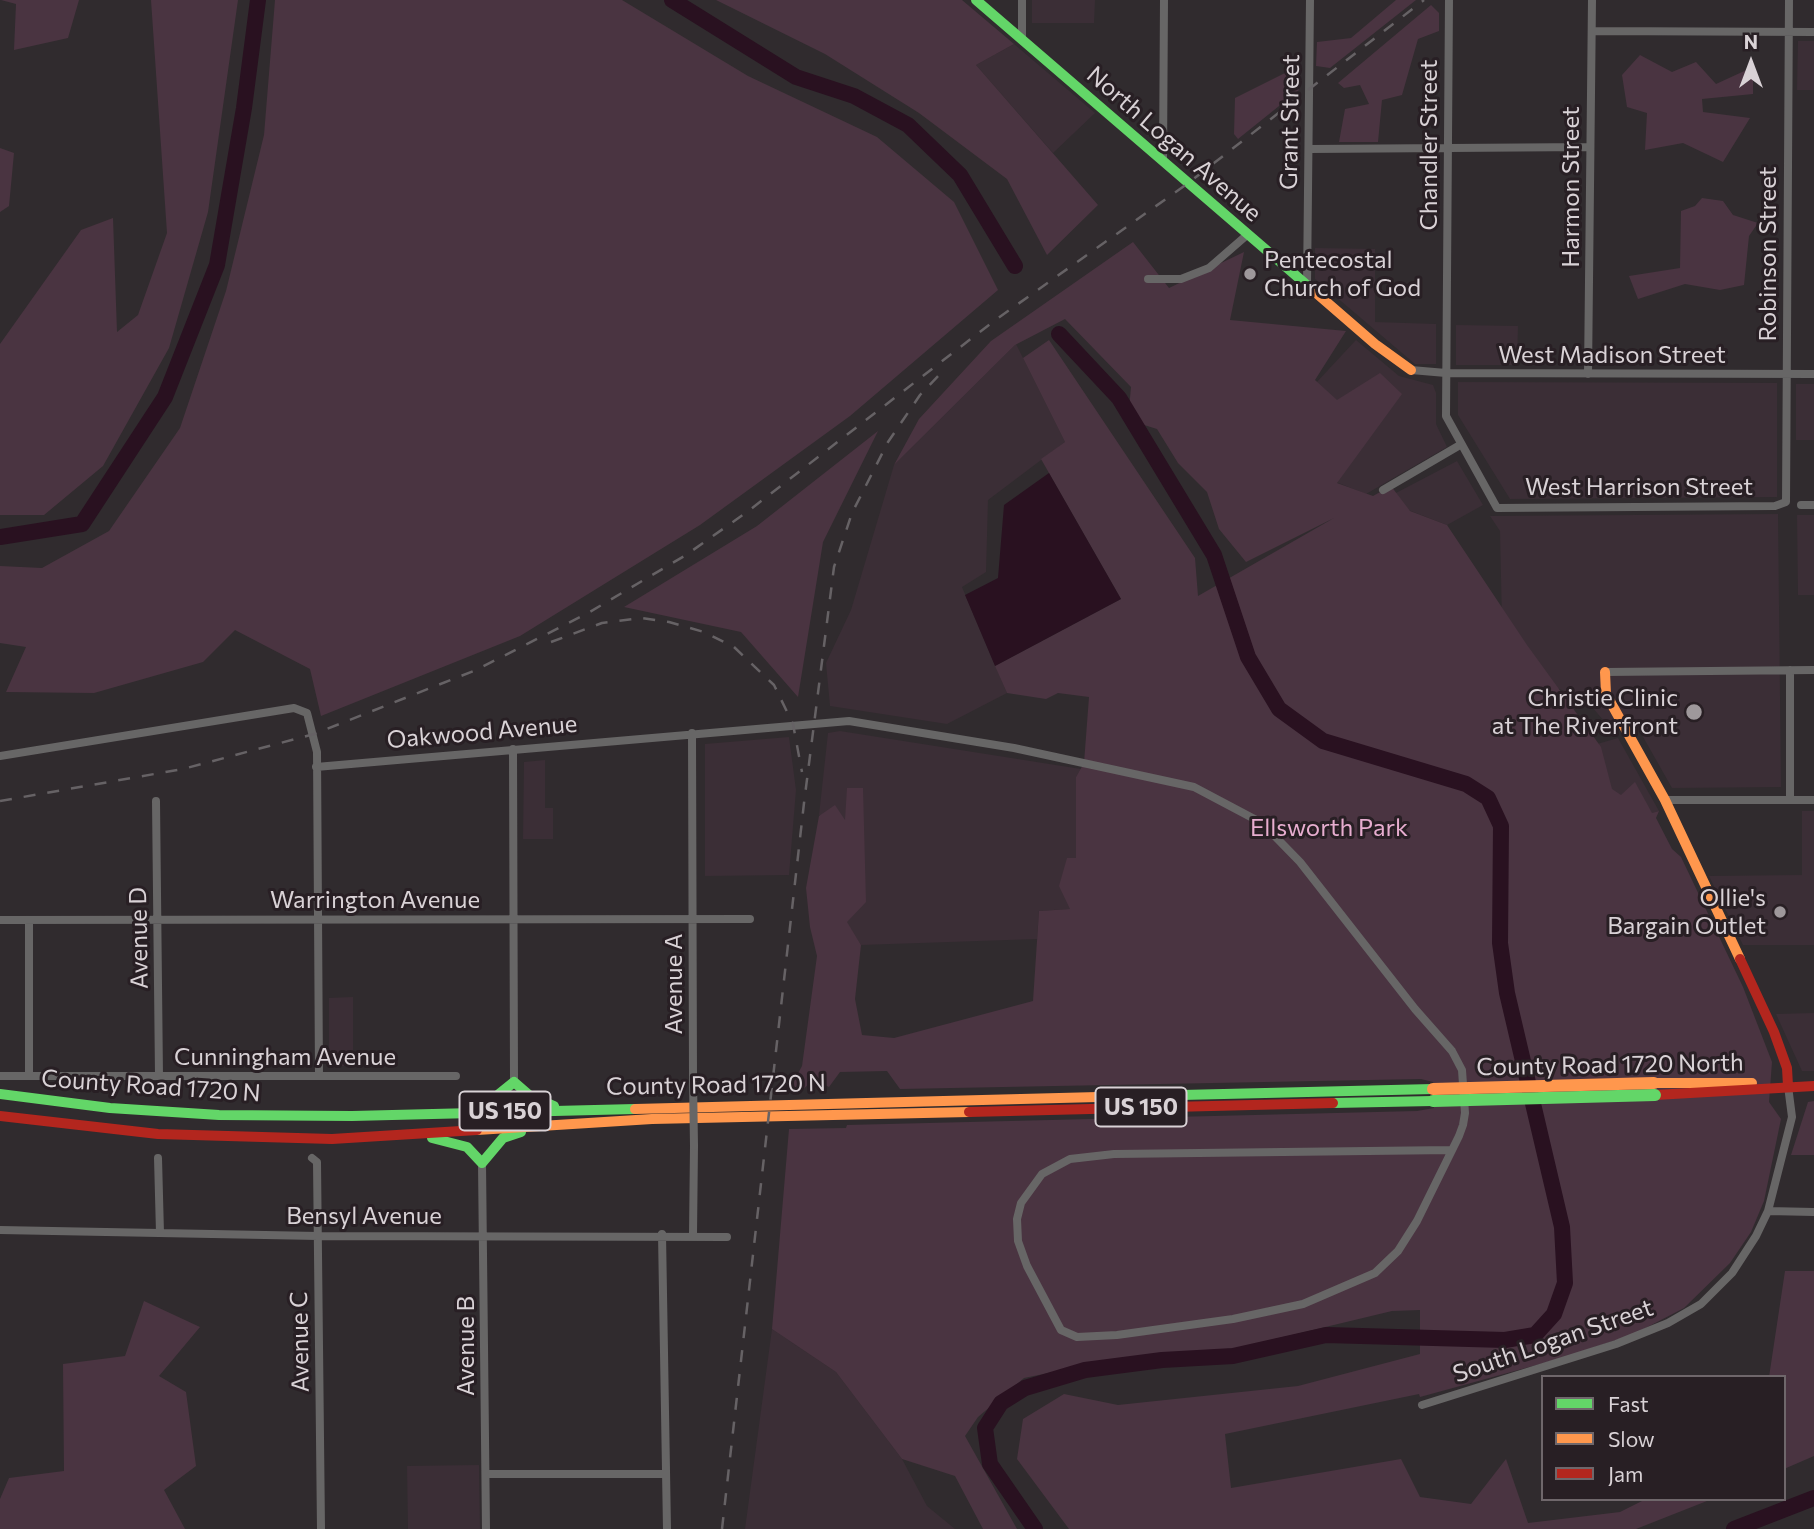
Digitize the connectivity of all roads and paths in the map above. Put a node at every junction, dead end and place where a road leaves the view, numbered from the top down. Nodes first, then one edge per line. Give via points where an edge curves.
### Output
1 (976, 0) edge
2 (1022, 0) edge
3 (1164, 0) edge
4 (1310, 0) edge
5 (1449, 0) edge
6 (1592, 0) edge
7 (1789, 0) edge
8 (1592, 31) junction
9 (1789, 32) junction
10 (1814, 32) edge
11 (1022, 38) junction
12 (1590, 147) junction
13 (1449, 148) junction
14 (1309, 149) junction
15 (1163, 160) junction
16 (1247, 235) junction
17 (1148, 279) dead end
18 (1307, 286) junction
19 (1411, 370) joint
20 (1446, 373) junction
21 (1588, 374) junction
22 (1787, 374) junction
23 (1814, 374) edge
24 (1460, 445) junction
25 (1383, 490) dead end
26 (1782, 505) joint
27 (1801, 505) dead end
28 (1814, 505) edge
29 (1790, 670) junction
30 (1814, 670) edge
31 (1605, 672) joint
32 (692, 733) junction
33 (513, 749) junction
34 (0, 756) edge
35 (316, 767) junction
36 (1790, 799) junction
37 (1665, 800) junction
38 (1814, 800) edge
39 (156, 801) dead end
40 (694, 917) junction
41 (512, 919) junction
42 (750, 919) dead end
43 (0, 920) edge
44 (29, 920) junction
45 (158, 921) junction
46 (317, 921) junction
47 (0, 1076) edge
48 (29, 1076) junction
49 (159, 1076) junction
50 (319, 1076) junction
51 (456, 1076) dead end
52 (514, 1082) junction
53 (1788, 1086) junction
54 (1814, 1086) edge
55 (0, 1094) edge
56 (1433, 1095) junction
57 (569, 1110) junction
58 (434, 1114) junction
59 (0, 1116) edge
60 (538, 1126) junction
61 (415, 1135) junction
62 (1452, 1150) junction
63 (158, 1158) dead end
64 (312, 1158) dead end
65 (482, 1163) junction
66 (1768, 1211) junction
67 (1814, 1212) edge
68 (0, 1230) edge
69 (160, 1233) junction
70 (662, 1234) junction
71 (485, 1235) junction
72 (693, 1235) junction
73 (318, 1236) junction
74 (727, 1237) dead end
75 (1422, 1405) dead end
76 (486, 1474) junction
77 (666, 1474) junction
78 (321, 1529) edge
79 (486, 1529) edge
80 (667, 1529) edge

1 - 11 main road, North Logan Avenue
2 - 11 street
3 - 15 street
4 - 14 street, Grant Street
5 - 13 street, Chandler Street
6 - 8 street, Harmon Street
7 - 9 street, Robinson Street
8 - 9 street
8 - 12 street, Harmon Street
9 - 10 street
9 - 22 street, Robinson Street
11 - 15 main road, North Logan Avenue
12 - 13 street
12 - 21 street, Harmon Street
13 - 14 street
13 - 20 street, Chandler Street
14 - 18 street, Grant Street
15 - 16 main road, North Logan Avenue
16 - 17 street via 1209,268 1181,279
16 - 18 main road, North Logan Avenue
18 - 19 main road, North Logan Avenue via 1394,361
19 - 20 street, West Madison Street
20 - 21 street, West Madison Street
20 - 24 street via 1446,416
21 - 22 street, West Madison Street
22 - 23 street, West Madison Street
22 - 26 street, Robinson Street via 1788,497
24 - 25 street
24 - 26 street, West Harrison Street via 1497,508
27 - 28 street
29 - 30 street
29 - 31 street
29 - 36 street
31 - 37 main road via 1606,694
32 - 33 street, Oakwood Avenue
32 - 40 street, Avenue A
32 - 62 street, Oakwood Avenue via 849,721 1014,748 1194,787 1262,823 1300,862 1452,1051 1462,1070 1465,1113
33 - 35 street, Oakwood Avenue
33 - 41 street
34 - 35 street via 294,708 307,713
35 - 46 street
36 - 37 street
36 - 38 street
37 - 53 main road via 1774,1032 1787,1068
39 - 45 street, Avenue D
40 - 41 street, Warrington Avenue
40 - 42 street, Warrington Avenue
40 - 72 street, Avenue A, bridge
41 - 46 street, Warrington Avenue
41 - 52 street
43 - 44 street, Warrington Avenue
44 - 45 street, Warrington Avenue
44 - 48 street
45 - 46 street, Warrington Avenue
45 - 49 street, Avenue D
46 - 50 street
47 - 48 street, Cunningham Avenue
48 - 49 street, Cunningham Avenue
49 - 50 street, Cunningham Avenue
50 - 51 street, Cunningham Avenue
52 - 57 main road via 544,1103
52 - 58 main road via 488,1103
53 - 54 main road, County Road 1720 North / US 150
53 - 56 main road, County Road 1720 North / US 150, bridge
53 - 66 street, South Logan Street via 1791,1118
55 - 58 main road, County Road 1720 N / US 150 via 219,1115
56 - 57 main road, County Road 1720 N / US 150
56 - 60 main road, County Road 1720 N / US 150
57 - 58 main road, County Road 1720 N / US 150
59 - 61 main road, County Road 1720 N / US 150 via 158,1134 332,1139
60 - 61 main road, US 150
60 - 65 main road via 503,1138
61 - 65 main road via 459,1144
62 - 62 street, Oakwood Avenue via 1114,1154 1070,1160 1042,1174 1021,1203 1018,1241 1061,1329 1077,1338 1233,1319 1303,1304 1375,1273 1398,1251 1417,1221
63 - 69 street
64 - 73 street, Avenue C via 317,1162
65 - 71 street, Avenue B
66 - 67 street
66 - 75 street, South Logan Street via 1732,1273 1701,1304 1668,1323 1534,1372
68 - 69 street, Bensyl Avenue
69 - 73 street, Bensyl Avenue
70 - 71 street, Bensyl Avenue
70 - 72 street, Bensyl Avenue
70 - 77 street
71 - 73 street, Bensyl Avenue
71 - 76 street, Avenue B
72 - 74 street, Bensyl Avenue
73 - 78 street, Avenue C
76 - 77 street
76 - 79 street, Avenue B
77 - 80 street

